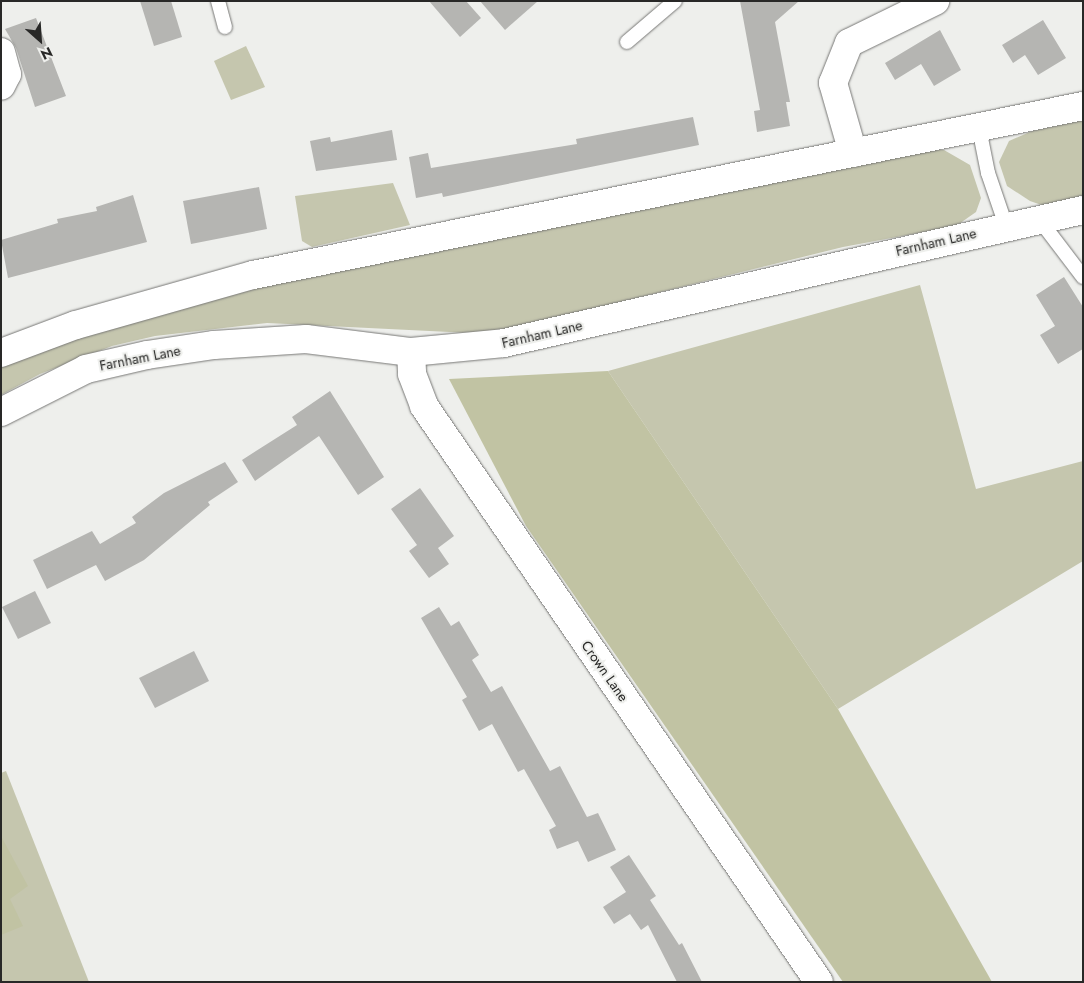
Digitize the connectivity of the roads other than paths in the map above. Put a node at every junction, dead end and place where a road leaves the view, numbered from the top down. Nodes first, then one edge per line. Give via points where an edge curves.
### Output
1 (218, 1) edge
2 (676, 1) edge
3 (935, 1) edge
4 (225, 27) dead end
5 (627, 42) dead end
6 (1, 52) edge
7 (1, 86) edge
8 (1083, 106) edge
9 (979, 128) junction
10 (852, 153) junction
11 (1083, 210) edge
12 (1038, 219) junction
13 (1006, 226) junction
14 (1083, 277) edge
15 (411, 352) junction
16 (1, 353) edge
17 (1, 412) edge
18 (819, 982) edge

1 - 4 lane
2 - 5 lane
3 - 10 street via 849,43 833,83
6 - 7 street via 7,74
8 - 9 street
9 - 10 street
9 - 13 lane via 988,173
10 - 16 street via 254,275 76,325
11 - 12 street, Farnham Lane
12 - 13 street, Farnham Lane
12 - 14 lane
13 - 15 street, Farnham Lane via 504,344
15 - 17 street, Farnham Lane via 306,340 204,346 86,369
15 - 18 street, Crown Lane via 412,374 424,406

